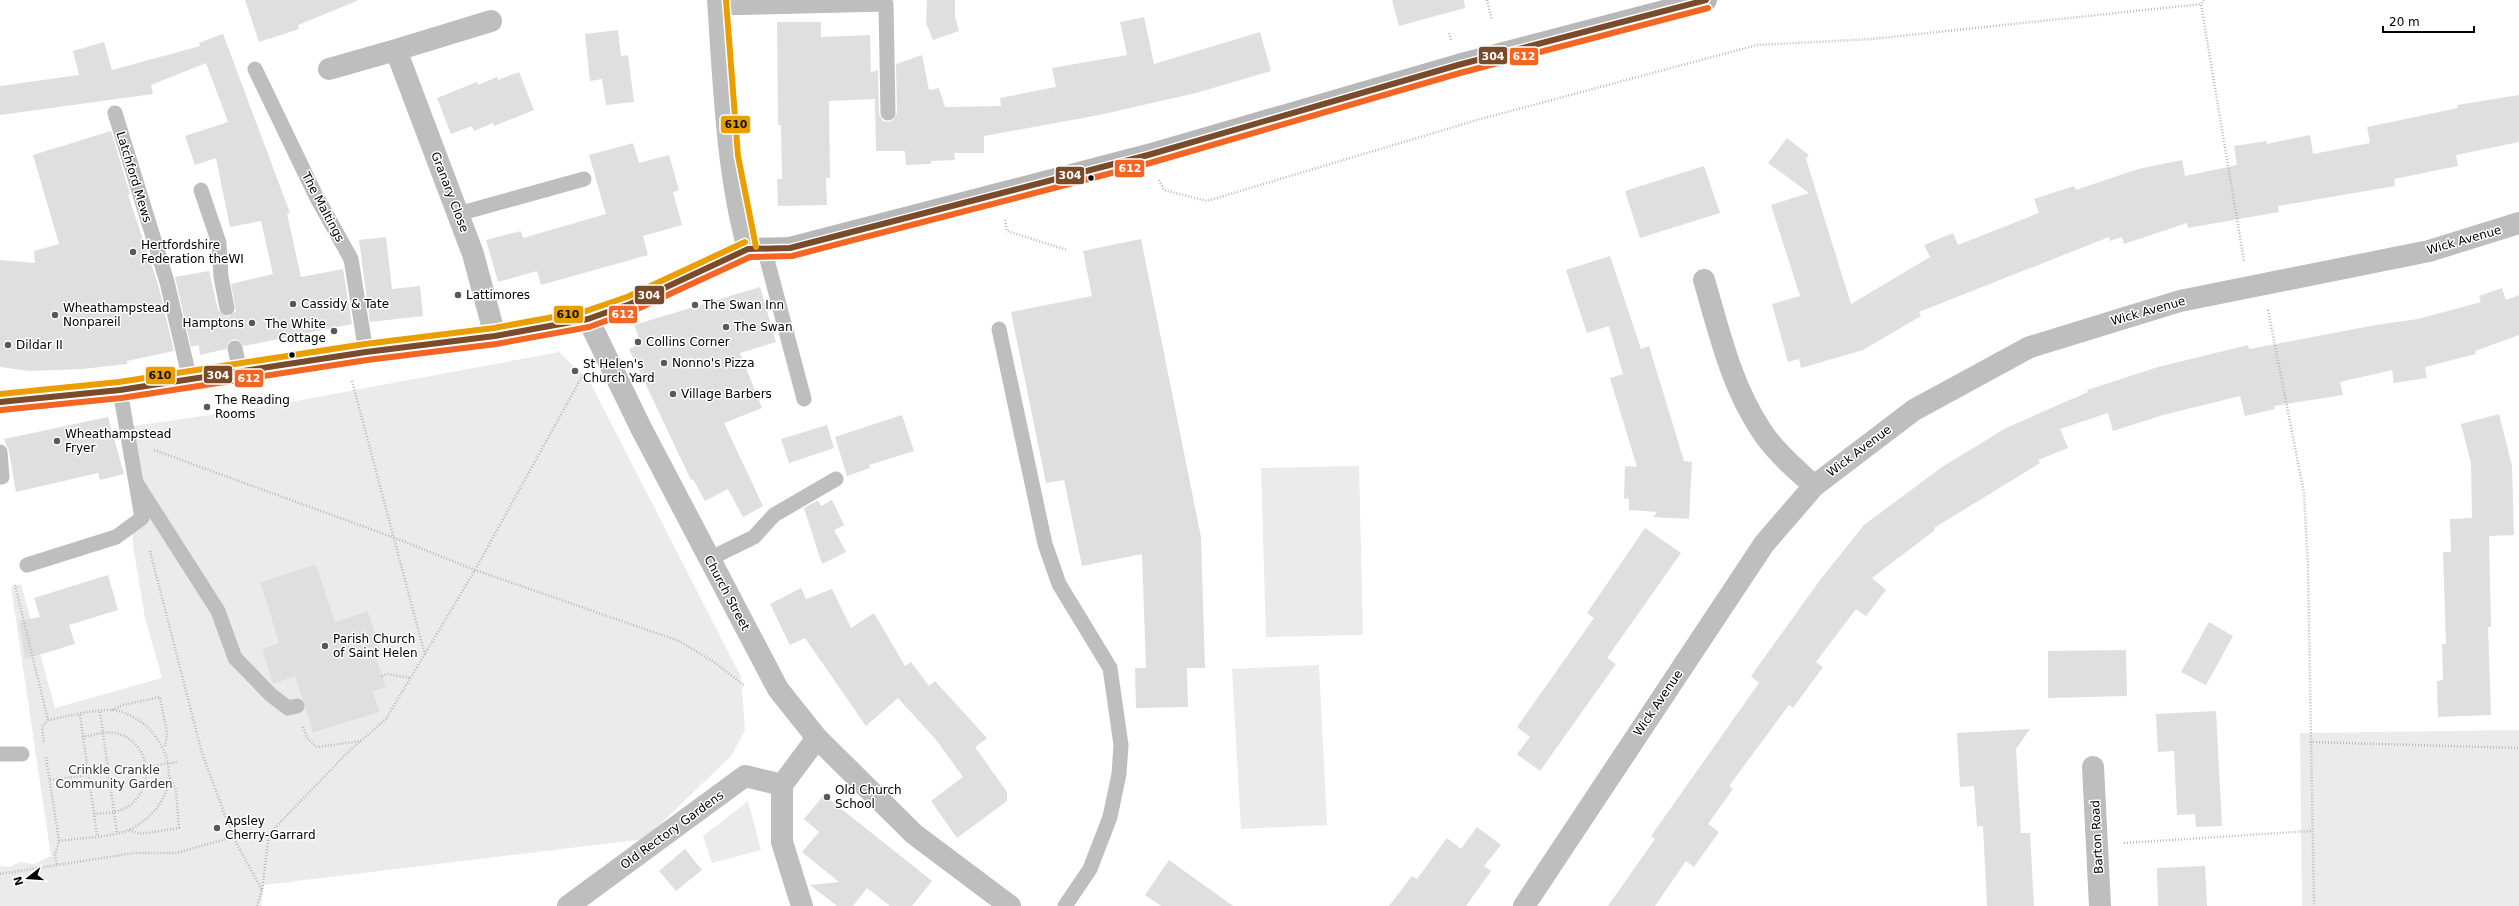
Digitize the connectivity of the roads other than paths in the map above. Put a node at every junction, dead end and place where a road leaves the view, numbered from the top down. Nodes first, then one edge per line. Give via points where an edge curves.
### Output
1 (1706, 0) edge
2 (718, 4) edge
3 (492, 21) dead end
4 (396, 50) junction
5 (256, 69) dead end
6 (329, 69) dead end
7 (115, 113) dead end
8 (888, 113) dead end
9 (584, 179) dead end
10 (201, 190) dead end
11 (458, 214) junction
12 (2519, 224) edge
13 (756, 248) junction
14 (1704, 280) dead end
15 (228, 308) dead end
16 (588, 320) junction
17 (999, 329) dead end
18 (494, 336) junction
19 (235, 348) dead end
20 (356, 354) junction
21 (240, 372) junction
22 (190, 380) junction
23 (120, 390) junction
24 (804, 399) dead end
25 (0, 402) edge
26 (0, 452) edge
27 (0, 477) edge
28 (836, 479) dead end
29 (137, 484) junction
30 (1814, 486) junction
31 (709, 559) junction
32 (27, 565) dead end
33 (297, 706) road end
34 (817, 738) junction
35 (0, 754) edge
36 (22, 754) dead end
37 (2094, 767) dead end
38 (782, 785) junction
39 (1004, 904) edge
40 (568, 906) edge
41 (802, 906) edge
42 (1065, 906) edge
43 (1524, 906) edge
44 (2100, 906) edge

1 - 13 main road via 1458,65 1148,155 790,248
2 - 8 lane via 886,4
2 - 13 street via 731,162 738,214
3 - 4 street
4 - 6 street
4 - 11 street, Granary Close
5 - 20 lane, The Maltings via 316,196 351,259
7 - 22 lane, Latchford Mews via 166,282
9 - 11 lane
10 - 15 lane via 219,243
11 - 18 street, Granary Close via 473,254
12 - 30 street, Wick Avenue via 2429,251 2180,301 2030,347 1914,410
13 - 16 main road
13 - 24 lane
14 - 30 street via 1730,369 1746,405 1761,431 1780,454
16 - 18 main road
16 - 31 street, Church Street
17 - 42 lane via 1045,544 1059,584 1110,668 1121,745 1119,774 1110,817 1090,869
18 - 20 main road
19 - 21 lane
20 - 21 main road
21 - 22 main road
22 - 23 main road
23 - 25 main road
23 - 29 lane
26 - 27 lane
28 - 31 lane via 774,515 754,537
29 - 32 lane via 142,518 116,537
29 - 33 lane via 218,611 235,658 288,708
30 - 43 street, Wick Avenue via 1764,544
31 - 34 street, Church Street via 778,689
34 - 38 street
34 - 39 street, Church Street via 914,834
35 - 36 lane
37 - 44 street, Barton Road
38 - 40 street, Old Rectory Gardens via 745,776
38 - 41 street via 782,842

